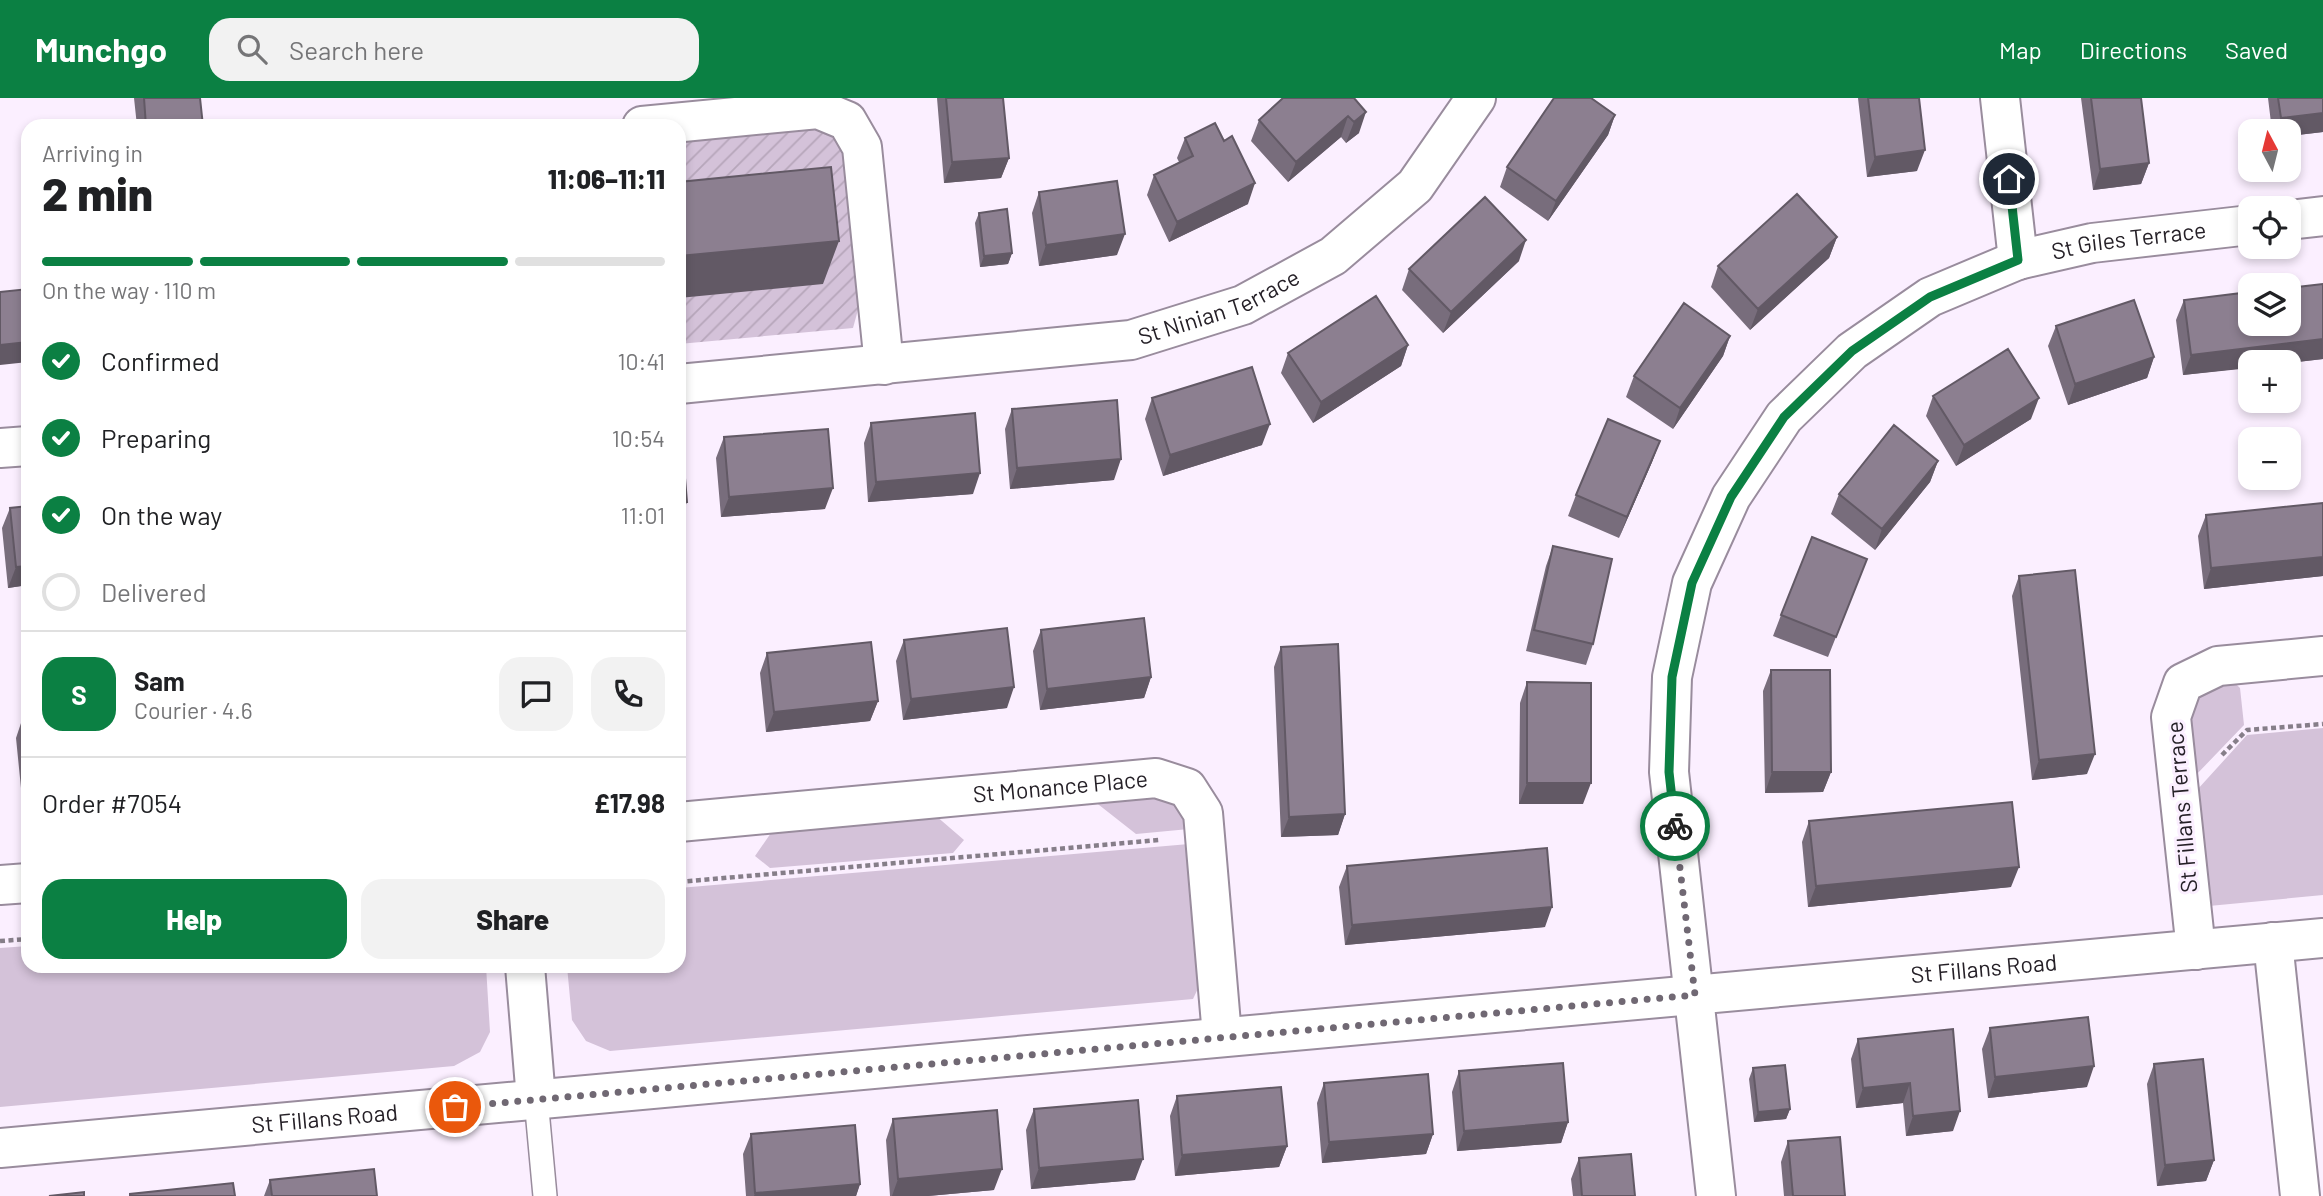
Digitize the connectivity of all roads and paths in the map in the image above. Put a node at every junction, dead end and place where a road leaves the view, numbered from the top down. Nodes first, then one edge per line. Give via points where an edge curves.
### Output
1 (1476, 98) edge
2 (2000, 98) edge
3 (686, 122) edge
4 (2323, 216) edge
5 (2301, 219) edge
6 (2238, 226) edge
7 (2018, 260) junction
8 (884, 365) junction
9 (686, 383) edge
10 (21, 447) edge
11 (0, 449) edge
12 (2323, 656) edge
13 (2323, 724) edge
14 (2180, 798) junction
15 (686, 821) edge
16 (1205, 836) junction
17 (686, 881) edge
18 (21, 884) edge
19 (0, 885) edge
20 (2323, 938) edge
21 (21, 940) edge
22 (0, 942) edge
23 (2273, 942) junction
24 (2196, 950) junction
25 (526, 973) edge
26 (1695, 995) junction
27 (1223, 1036) junction
28 (536, 1099) junction
29 (0, 1148) edge
30 (545, 1196) edge
31 (1716, 1196) edge
32 (2300, 1196) edge

1 - 8 street, St Ninian Terrace via 1415,186 1333,256 1243,305 1131,340
2 - 7 street
3 - 8 street via 818,109 847,121 862,146
4 - 5 street
6 - 7 street, St Giles Terrace via 2092,243
7 - 26 street, St Giles Terrace via 1930,297 1852,351 1784,417 1731,497 1692,583 1672,677 1669,772
8 - 9 street, St Ninian Terrace
10 - 11 street
12 - 14 street, St Fillans Terrace via 2218,666 2183,683 2171,717
13 - 14 path via 2246,730
14 - 24 street, St Fillans Terrace
15 - 16 street, St Monance Place via 1156,778 1187,788 1203,813
16 - 17 path
16 - 27 street, St Monance Place
18 - 19 street
20 - 23 street, St Fillans Road
21 - 22 path
23 - 24 street, St Fillans Road
23 - 32 street
24 - 26 street, St Fillans Road
25 - 28 street
26 - 27 street, St Fillans Road
26 - 31 street
27 - 28 street, St Fillans Road
28 - 29 street, St Fillans Road
28 - 30 lane

